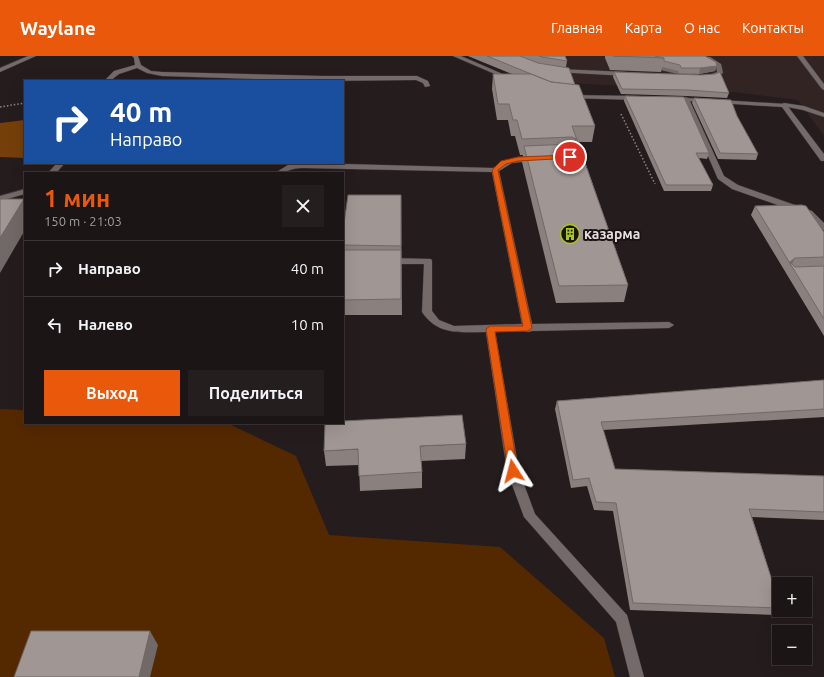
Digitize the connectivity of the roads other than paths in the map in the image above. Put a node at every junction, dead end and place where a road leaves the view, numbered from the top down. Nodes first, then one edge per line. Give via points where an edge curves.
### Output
1 (33, 56) edge
2 (135, 56) edge
3 (456, 56) edge
4 (700, 56) edge
5 (800, 56) edge
6 (644, 65) edge
7 (138, 66) junction
8 (0, 70) edge
9 (552, 70) edge
10 (635, 75) edge
11 (659, 76) edge
12 (699, 77) junction
13 (323, 79) edge
14 (108, 80) edge
15 (518, 82) edge
16 (427, 86) dead end
17 (824, 88) edge
18 (563, 96) edge
19 (642, 98) edge
20 (664, 99) edge
21 (686, 99) junction
22 (784, 105) junction
23 (824, 116) edge
24 (547, 158) edge
25 (824, 159) edge
26 (60, 164) edge
27 (311, 164) edge
28 (495, 170) junction
29 (53, 172) edge
30 (280, 172) edge
31 (24, 191) edge
32 (0, 199) edge
33 (824, 228) edge
34 (382, 261) edge
35 (669, 325) dead end
36 (528, 328) junction
37 (490, 329) junction
38 (636, 677) edge

1 - 8 street
2 - 7 street
3 - 15 street
4 - 12 street via 719,65 720,73
5 - 17 street
6 - 12 street
7 - 13 street via 149,73 162,74
7 - 14 street via 116,72
9 - 10 street
11 - 12 street
13 - 16 street via 417,78 426,82
18 - 19 street
20 - 21 street
21 - 22 street
21 - 33 street via 721,177 735,187 809,213
22 - 23 street via 804,108
22 - 25 street
24 - 28 street via 504,162
26 - 29 street
27 - 28 street
27 - 30 street via 296,165
28 - 36 street
31 - 32 street
34 - 37 street via 428,261 427,312 436,322 453,329
35 - 36 street
36 - 37 street
37 - 38 street via 513,471 530,517 622,619

